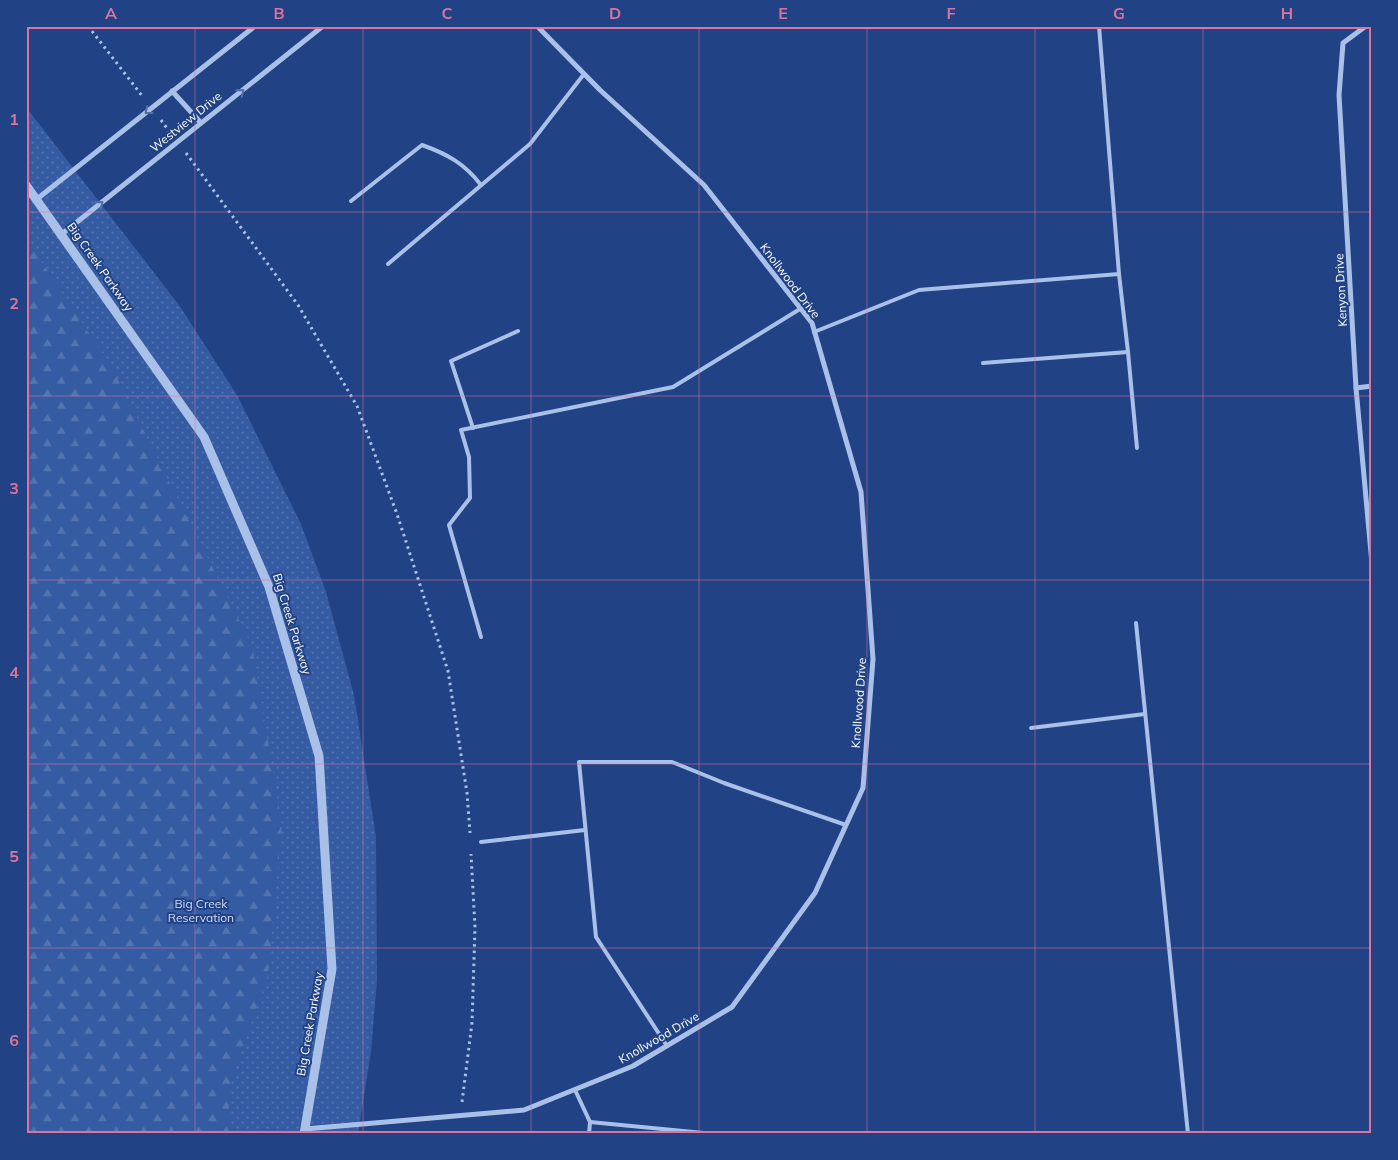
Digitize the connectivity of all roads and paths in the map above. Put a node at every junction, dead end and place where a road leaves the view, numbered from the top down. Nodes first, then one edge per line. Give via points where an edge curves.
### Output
1 (88, 26) edge
2 (255, 26) edge
3 (323, 26) edge
4 (537, 26) edge
5 (1099, 26) edge
6 (1366, 26) edge
7 (316, 28) edge
8 (584, 74) junction
9 (172, 91) junction
10 (151, 108) junction
11 (201, 123) junction
12 (178, 142) junction
13 (26, 185) edge
14 (481, 185) junction
15 (37, 198) junction
16 (351, 201) dead end
17 (62, 234) junction
18 (388, 264) dead end
19 (1119, 274) junction
20 (800, 309) junction
21 (518, 331) dead end
22 (814, 332) junction
23 (1128, 352) junction
24 (983, 363) dead end
25 (1372, 386) edge
26 (1356, 388) junction
27 (473, 428) junction
28 (1137, 448) dead end
29 (1372, 564) edge
30 (1136, 623) dead end
31 (482, 637) dead end
32 (1145, 714) junction
33 (1031, 728) dead end
34 (846, 825) junction
35 (586, 830) junction
36 (470, 841) dead end
37 (482, 842) dead end
38 (471, 850) dead end
39 (666, 1046) junction
40 (575, 1090) junction
41 (460, 1116) junction
42 (590, 1122) junction
43 (305, 1131) edge
44 (1372, 1132) edge
45 (589, 1134) edge
46 (714, 1134) edge
47 (1188, 1134) edge
48 (1368, 1134) edge

1 - 10 path
2 - 9 street
3 - 7 street, Westview Drive
4 - 8 street, Knollwood Drive
5 - 19 lane
6 - 26 street, Kenyon Drive via 1343,42 1339,95
11 -> 7 street, Westview Drive
8 - 14 lane via 530,144
8 - 20 street, Knollwood Drive via 704,185
9 - 10 street
9 - 11 street
10 - 12 path
10 -> 15 street
11 - 12 street, Westview Drive
17 -> 12 street, Westview Drive
12 - 36 path via 298,305 357,406 397,514 448,671 467,793
13 - 15 street, Big Creek Parkway
14 - 16 lane via 473,174 446,154 422,145
14 - 18 lane
15 - 17 street, Big Creek Parkway
17 - 43 street, Big Creek Parkway via 204,437 269,587 319,756 332,969
19 - 22 lane via 920,290
19 - 23 lane
20 - 22 street, Knollwood Drive via 812,323
20 - 27 lane via 673,387
21 - 27 lane via 451,361
22 - 34 street, Knollwood Drive via 861,492 873,659 863,788
23 - 24 lane
23 - 28 lane
25 - 26 street
26 - 29 street, Kenyon Drive
27 - 31 lane via 460,430 469,457 470,498 449,526
30 - 32 lane
32 - 33 lane
32 - 47 lane
34 - 35 lane via 672,762 579,762
34 - 39 street, Knollwood Drive via 815,893 732,1007
35 - 37 lane
35 - 39 lane via 596,937
38 - 41 path via 476,926 472,1023
39 - 40 street, Knollwood Drive via 633,1066
40 - 41 street, Knollwood Drive via 524,1110
40 - 42 lane
41 - 43 street, Knollwood Drive
42 - 45 lane
42 - 46 lane
44 - 48 street

